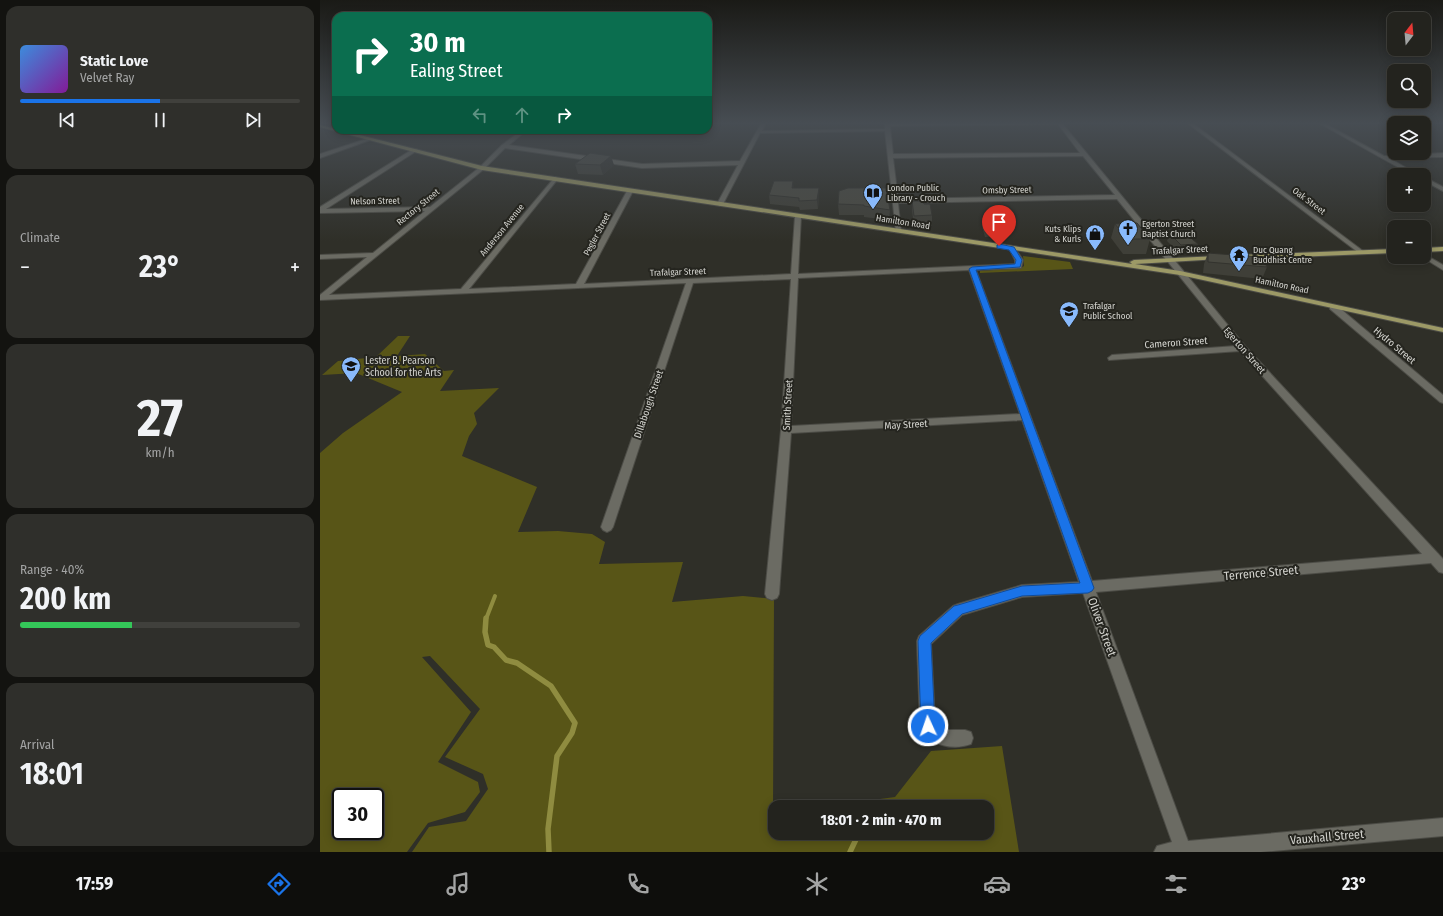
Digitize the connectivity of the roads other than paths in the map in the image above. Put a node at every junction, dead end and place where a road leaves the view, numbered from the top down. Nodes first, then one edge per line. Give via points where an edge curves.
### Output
1 (397, 162) edge
2 (459, 162) edge
3 (488, 162) edge
4 (613, 162) edge
5 (892, 162) edge
6 (1090, 162) edge
7 (1241, 162) edge
8 (1392, 162) edge
9 (742, 163) joint
10 (482, 168) junction
11 (1403, 168) edge
12 (554, 179) junction
13 (1431, 183) edge
14 (1443, 190) edge
15 (630, 191) junction
16 (1118, 197) junction
17 (896, 201) junction
18 (720, 204) junction
19 (430, 209) junction
20 (320, 211) edge
21 (798, 216) junction
22 (898, 231) junction
23 (1012, 248) junction
24 (1443, 249) edge
25 (1431, 250) edge
26 (1387, 251) edge
27 (1361, 252) junction
28 (373, 255) junction
29 (320, 257) edge
30 (1431, 260) edge
31 (1170, 261) junction
32 (1110, 263) junction
33 (1443, 268) edge
34 (972, 269) junction
35 (1180, 273) junction
36 (794, 276) junction
37 (690, 282) junction
38 (579, 286) junction
39 (463, 292) junction
40 (320, 298) edge
41 (1333, 307) junction
42 (1443, 330) edge
43 (1242, 348) junction
44 (1112, 358) dead end
45 (1443, 400) edge
46 (1026, 417) junction
47 (786, 430) junction
48 (607, 527) dead end
49 (1434, 558) junction
50 (1443, 568) edge
51 (1088, 588) junction
52 (772, 594) dead end
53 (965, 738) dead end
54 (1443, 827) edge
55 (1183, 850) junction
56 (1164, 852) edge

1 - 20 street
2 - 10 main road, Hamilton Road
3 - 10 street, Rectory Street
4 - 9 street via 642,166
5 - 17 street
6 - 16 street, Egerton Street
7 - 27 street, Oak Street
8 - 11 street
9 - 18 street
10 - 12 main road, Hamilton Road
10 - 19 street, Rectory Street
12 - 15 main road, Hamilton Road
12 - 39 street, Anderson Avenue
13 - 14 street
15 - 18 main road, Hamilton Road
15 - 38 street, Pegler Street
16 - 17 street, Omsby Street
16 - 31 street, Egerton Street
17 - 22 street
18 - 21 main road, Hamilton Road
19 - 20 street, Nelson Street
19 - 28 street, Rectory Street
21 - 22 main road, Hamilton Road
21 - 36 street, Smith Street
22 - 23 main road, Hamilton Road
23 - 32 main road, Hamilton Road
23 - 34 street, Trafalgar Street via 1019,260 1018,266
24 - 25 main road
26 - 27 main road, Trafalgar Street
27 - 31 main road, Trafalgar Street
28 - 29 street
28 - 40 street, Rectory Street
30 - 33 street
31 - 32 main road, Trafalgar Street
31 - 35 street, Egerton Street
32 - 35 main road, Hamilton Road
34 - 36 street, Trafalgar Street
34 - 46 street, Oliver Street
35 - 41 main road, Hamilton Road
35 - 43 street, Egerton Street
36 - 37 street, Trafalgar Street
36 - 47 street, Smith Street
37 - 38 street, Trafalgar Street
37 - 48 street, Dillabough Street
38 - 39 street, Trafalgar Street
39 - 40 street, Trafalgar Street
41 - 42 main road, Hamilton Road
41 - 45 street, Hydro Street
43 - 44 street, Cameron Street
43 - 49 street, Egerton Street
46 - 47 street, May Street
46 - 51 street, Oliver Street
47 - 52 street, Smith Street
49 - 50 street, Egerton Street
49 - 51 street, Terrence Street
51 - 53 street, Terrence Street via 1022,591 958,610 924,641 928,726 942,738
51 - 55 street, Oliver Street
54 - 55 street, Vauxhall Street
55 - 56 street, Vauxhall Street

